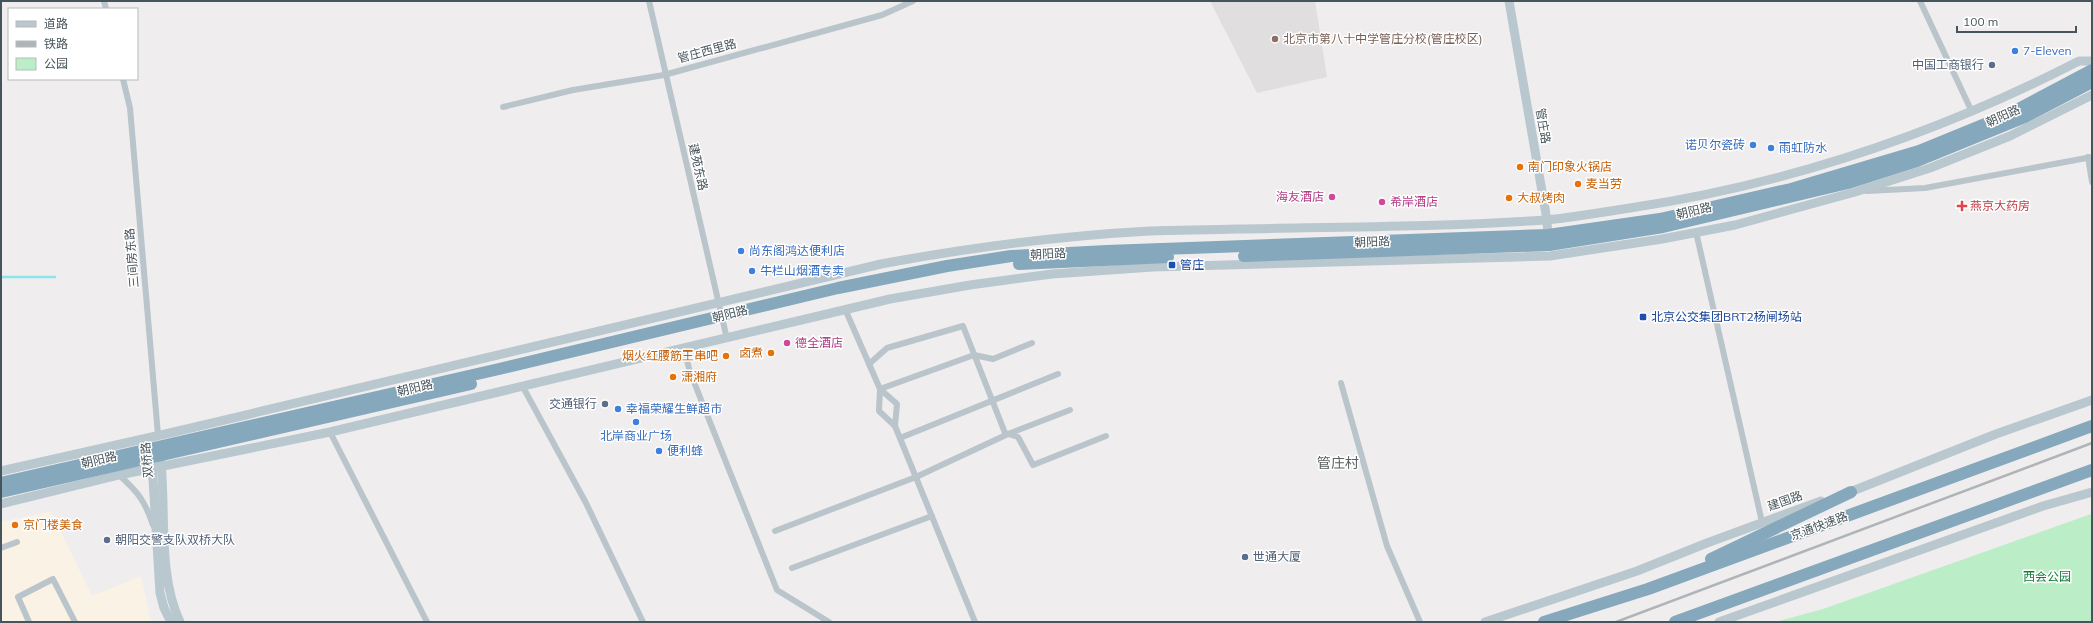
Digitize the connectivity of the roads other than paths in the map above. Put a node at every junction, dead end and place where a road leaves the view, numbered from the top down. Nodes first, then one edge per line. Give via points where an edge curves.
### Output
1 (649, 1) edge
2 (913, 1) edge
3 (1509, 1) edge
4 (1920, 1) edge
5 (2092, 61) edge
6 (2092, 70) edge
7 (666, 74) junction
8 (123, 80) edge
9 (2092, 82) edge
10 (2092, 95) edge
11 (503, 107) dead end
12 (1972, 112) junction
13 (2090, 157) edge
14 (2092, 182) edge
15 (1855, 192) junction
16 (1547, 220) junction
17 (1696, 232) junction
18 (1549, 245) junction
19 (719, 303) junction
20 (846, 309) junction
21 (723, 320) junction
22 (727, 338) junction
23 (1032, 343) dead end
24 (684, 349) junction
25 (974, 355) junction
26 (869, 364) junction
27 (1058, 374) dead end
28 (1341, 383) dead end
29 (523, 387) junction
30 (880, 389) junction
31 (2092, 400) edge
32 (992, 401) junction
33 (1070, 410) dead end
34 (2092, 419) edge
35 (895, 426) junction
36 (2092, 426) edge
37 (330, 432) junction
38 (1008, 434) junction
39 (1106, 436) dead end
40 (900, 438) junction
41 (156, 454) junction
42 (1998, 460) junction
43 (2092, 470) edge
44 (1, 471) edge
45 (119, 475) junction
46 (2092, 476) edge
47 (916, 477) junction
48 (1, 483) edge
49 (2038, 490) junction
50 (1, 492) edge
51 (1851, 492) junction
52 (2092, 492) edge
53 (1, 504) edge
54 (932, 516) junction
55 (1762, 522) junction
56 (775, 531) dead end
57 (156, 536) junction
58 (17, 542) dead end
59 (1, 548) edge
60 (792, 568) dead end
61 (1648, 589) junction
62 (29, 622) edge
63 (75, 622) edge
64 (171, 622) edge
65 (180, 622) edge
66 (427, 622) edge
67 (643, 622) edge
68 (829, 622) edge
69 (975, 622) edge
70 (1420, 622) edge
71 (1485, 622) edge
72 (1544, 622) edge
73 (1675, 622) edge
74 (1719, 622) edge

1 - 7 street, 建苑东路
2 - 7 street, 管庄西里路 via 882,15
3 - 16 street, 管庄路
4 - 12 street
5 - 12 street, 朝阳路 via 2079,61
6 - 18 highway, 朝阳路 via 2007,115 1905,155 1791,189
7 - 11 street, 管庄西里路 via 572,90
7 - 19 street, 建苑东路
8 - 41 street, 三间房东路 via 130,108
9 - 18 highway, 朝阳路 via 1993,131 1917,161 1848,183 1663,228
10 - 15 street, 朝阳路 via 1975,151
12 - 16 street, 朝阳路 via 1865,152 1754,185 1681,200
13 - 14 street
13 - 15 street via 1925,188
15 - 17 street, 朝阳路 via 1735,225
16 - 18 street, 管庄路
16 - 19 street, 朝阳路 via 1153,231 1050,238 964,249 881,264
17 - 18 street, 朝阳路
17 - 55 street
18 - 20 street, 朝阳路 via 1060,274 890,298
18 - 21 highway, 朝阳路 via 1172,257 1012,265 887,285
19 - 21 street, 建苑东路
19 - 41 street, 朝阳路
20 - 22 street, 朝阳路
20 - 26 street
21 - 22 street, 建苑东路
21 - 41 highway, 朝阳路
22 - 24 street, 朝阳路
23 - 25 street via 993,359
24 - 29 street, 朝阳路
24 - 68 street via 690,372 777,590
25 - 26 street via 963,326 887,348
25 - 30 street
25 - 32 street
26 - 30 street
27 - 32 street
28 - 70 street via 1387,546
29 - 37 street, 朝阳路
29 - 67 street via 586,503
30 - 35 street via 880,411
30 - 35 street via 897,404
31 - 51 street, 建国路 via 1996,434
32 - 38 street via 1005,433
32 - 40 street
33 - 38 street
34 - 42 highway
35 - 40 street
36 - 42 highway, 京通快速路
37 - 41 street, 朝阳路
37 - 66 street
38 - 39 street via 1018,438 1033,465
38 - 47 street
40 - 47 street
41 - 44 street, 朝阳路
41 - 45 street, 朝阳路
41 - 48 highway, 朝阳路
41 - 50 highway, 朝阳路
41 - 57 street, 双桥路
41 - 65 street, 双桥路 via 168,588
42 - 61 highway, 京通快速路
43 - 49 highway
45 - 53 street, 朝阳路
45 - 57 street via 143,499
46 - 49 highway
47 - 54 street
47 - 56 street
49 - 73 highway
51 - 55 street, 建国路
51 - 61 highway
52 - 74 street via 2043,506
54 - 60 street
54 - 69 street
55 - 71 street, 建国路 via 1638,571
57 - 64 street, 双桥路 via 160,593
58 - 59 street
61 - 72 highway, 京通快速路
62 - 63 street via 18,597 53,579

